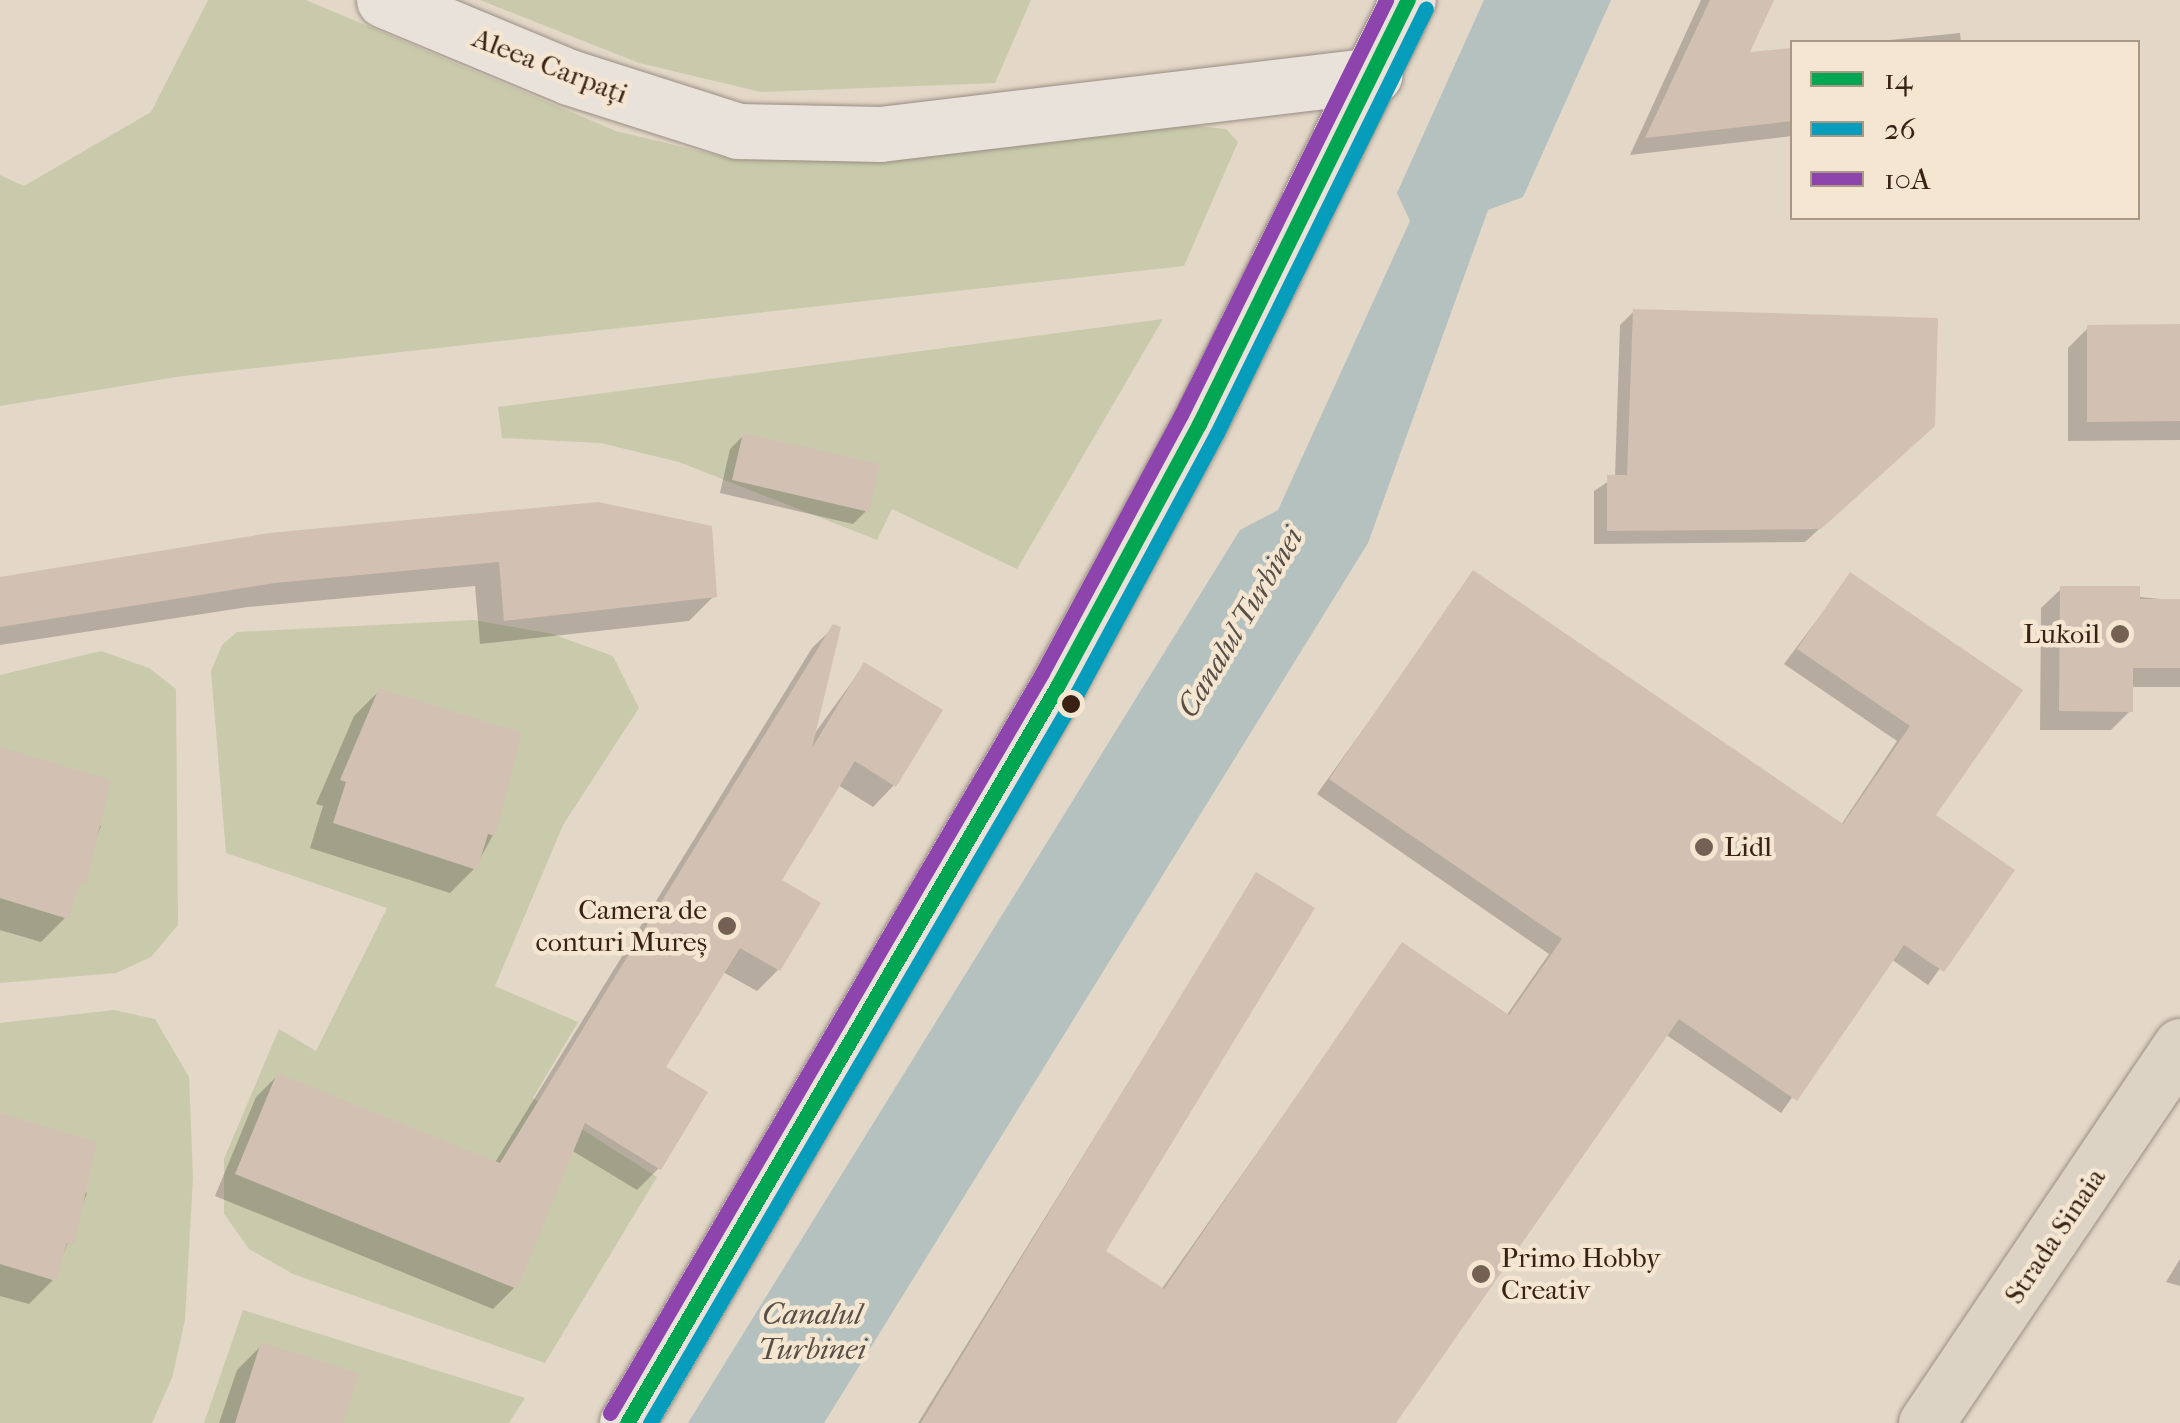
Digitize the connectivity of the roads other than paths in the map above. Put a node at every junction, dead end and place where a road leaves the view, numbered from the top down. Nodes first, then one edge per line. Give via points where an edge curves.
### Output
1 (384, 0) edge
2 (1408, 0) edge
3 (1374, 75) junction
4 (2180, 1046) edge
5 (626, 1423) edge
6 (1926, 1423) edge

1 - 3 street, Aleea Carpați via 569,78 738,131 880,134
2 - 3 street
3 - 5 street via 1199,424 1059,683
4 - 6 main road, Strada Sinaia

